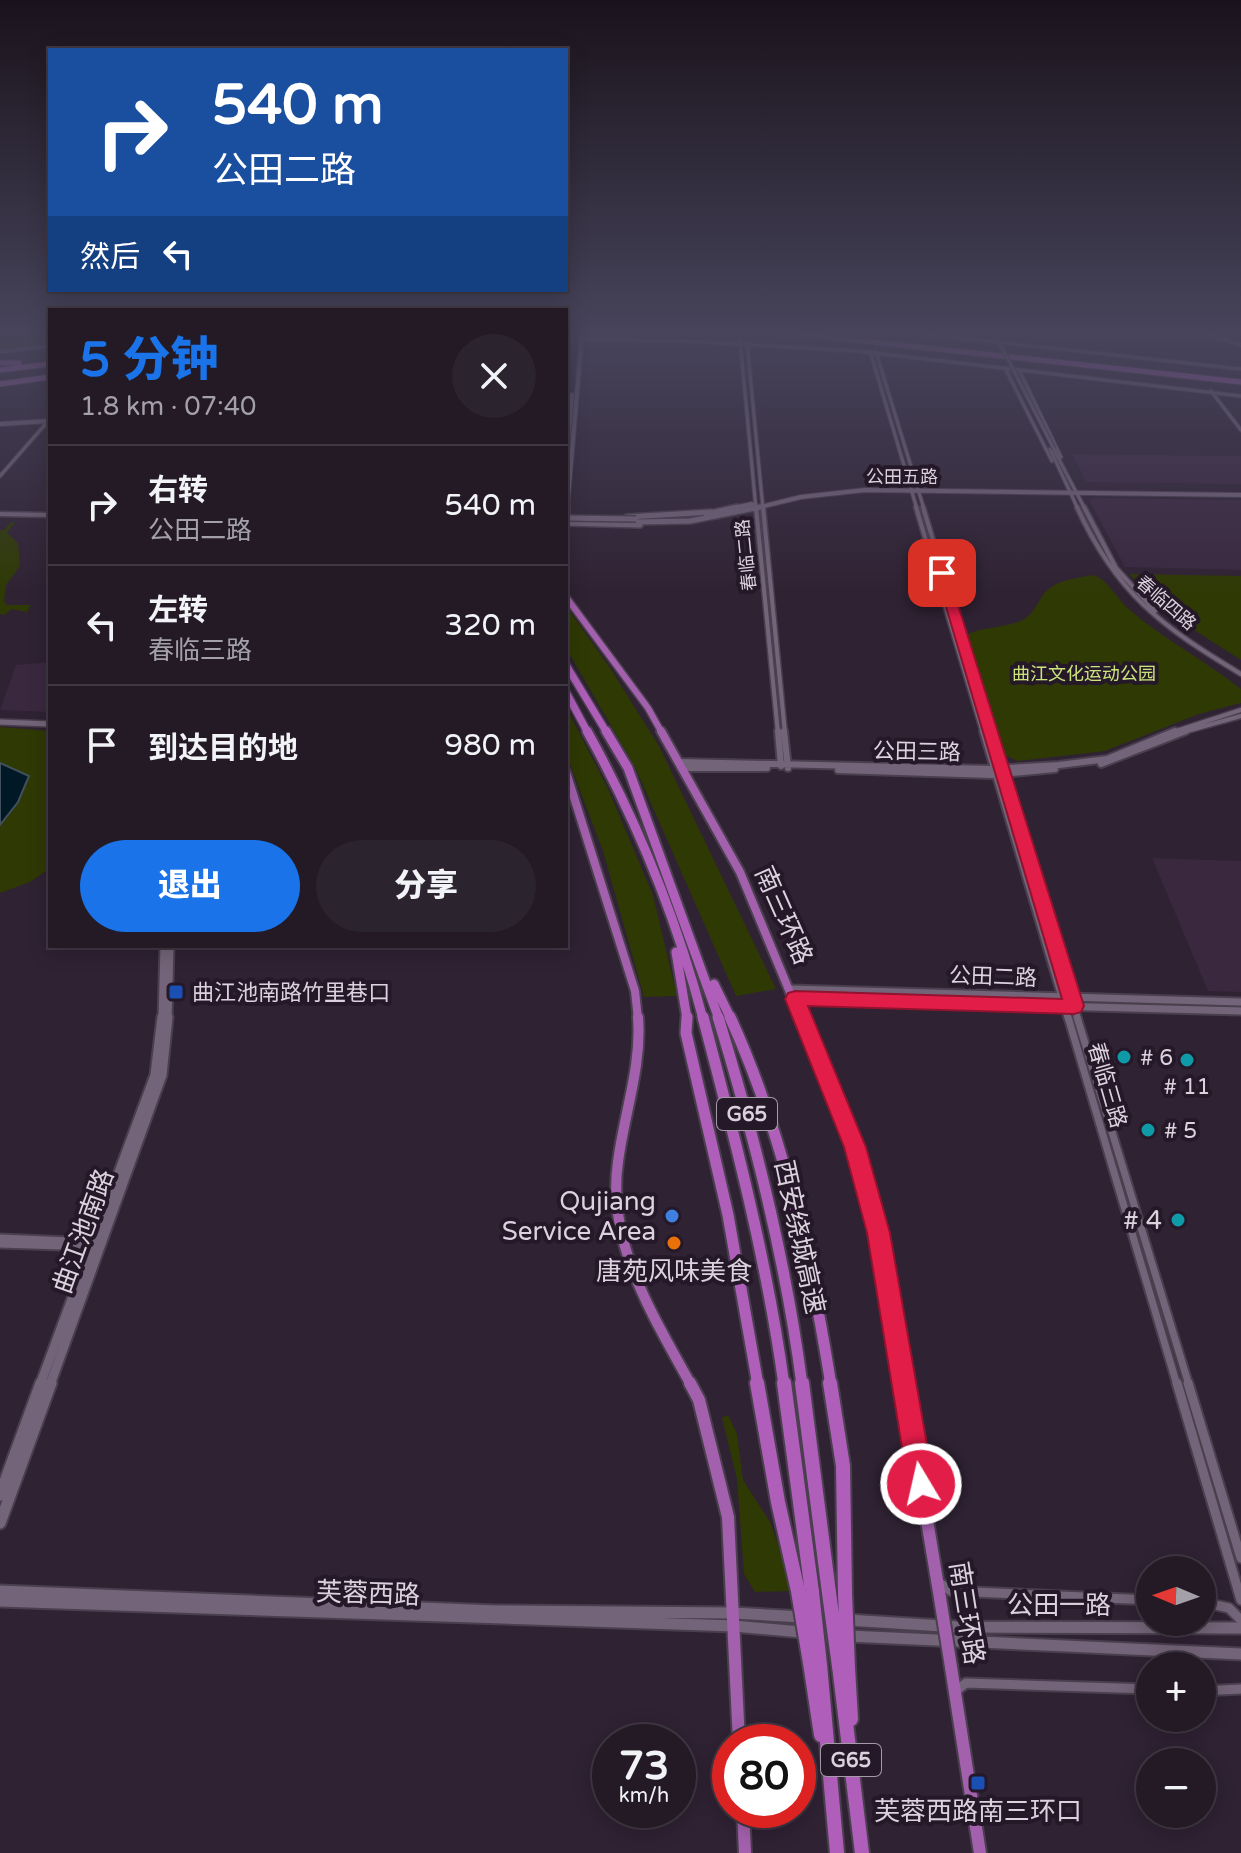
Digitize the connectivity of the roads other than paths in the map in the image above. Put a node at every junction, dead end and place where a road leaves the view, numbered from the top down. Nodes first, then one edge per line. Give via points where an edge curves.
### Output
1 (570, 420) edge
2 (574, 420) edge
3 (750, 420) edge
4 (894, 420) edge
5 (1033, 420) edge
6 (1038, 420) edge
7 (1045, 420) edge
8 (48, 421) edge
9 (0, 425) edge
10 (568, 442) edge
11 (1052, 449) junction
12 (1055, 464) junction
13 (1063, 464) junction
14 (0, 473) edge
15 (916, 489) junction
16 (1071, 490) junction
17 (1241, 493) edge
18 (568, 494) edge
19 (758, 505) junction
20 (727, 512) junction
21 (0, 514) edge
22 (48, 515) edge
23 (568, 520) edge
24 (568, 520) edge
25 (568, 600) edge
26 (568, 668) edge
27 (1241, 672) edge
28 (568, 696) edge
29 (1241, 713) edge
30 (0, 722) edge
31 (48, 724) edge
32 (681, 765) junction
33 (784, 766) junction
34 (998, 771) junction
35 (568, 778) edge
36 (663, 865) junction
37 (660, 891) junction
38 (164, 948) edge
39 (170, 948) edge
40 (793, 994) junction
41 (1067, 997) junction
42 (1241, 1002) edge
43 (1070, 1006) junction
44 (1241, 1011) edge
45 (0, 1241) edge
46 (96, 1245) junction
47 (0, 1495) edge
48 (0, 1523) edge
49 (1241, 1558) edge
50 (937, 1578) junction
51 (0, 1591) edge
52 (805, 1592) junction
53 (1136, 1599) edge
54 (1241, 1600) edge
55 (0, 1601) edge
56 (1216, 1605) edge
57 (733, 1613) junction
58 (1241, 1620) edge
59 (734, 1626) junction
60 (1241, 1628) edge
61 (1241, 1654) edge
62 (843, 1667) junction
63 (1136, 1689) edge
64 (1241, 1689) edge
65 (1216, 1690) edge
66 (955, 1694) junction
67 (738, 1724) edge
68 (744, 1828) edge
69 (745, 1853) edge
70 (837, 1853) edge
71 (862, 1853) edge
72 (980, 1853) edge

1 - 10 main road
2 - 18 main road
3 - 19 street, 春临二路
4 - 15 street, 春临三路
5 - 12 street
6 - 11 street, bridge
7 - 13 street
8 - 9 main road
8 - 14 street
11 - 12 street, 春临四路
11 - 13 street, 春临四路
12 - 16 street, 春临四路
13 - 16 street, 春临四路
15 - 16 main road, 公田五路
15 - 19 main road, 公田五路 via 837,492
15 - 34 street, 春临三路
16 - 17 main road, 公田五路
16 - 27 street, 春临四路 via 1110,569 1128,591 1171,629
19 - 20 main road, 公田五路
19 - 33 street, 春临二路
20 - 23 main road via 680,524
20 - 24 main road, 公田五路, bridge via 680,522
21 - 22 street
25 - 32 highway, 南三环路 via 648,708
26 - 36 highway, 西安绕城高速 / G65 via 628,768
28 - 37 highway, 西安绕城高速 / G65 via 611,774
29 - 34 street, 公田三路 via 1111,762
30 - 31 main road
32 - 33 street, 公田三路
32 - 40 highway, 南三环路 via 740,872
33 - 34 street, 公田三路
34 - 41 street, 春临三路
35 - 57 highway via 635,991 640,1041 617,1165 616,1214 649,1307 699,1400 728,1517
36 - 62 highway, 西安绕城高速 / G65, bridge via 710,990 753,1131 794,1319
36 - 62 highway, bridge via 732,1021 788,1178 820,1317 843,1466
37 - 52 highway via 679,962 686,1033 728,1215 778,1502
37 - 52 highway, 西安绕城高速 / G65 via 697,996 776,1326
38 - 46 main road, 曲江池南路 via 155,1075
39 - 46 main road, 曲江池南路 via 162,1075
40 - 41 main road, 公田二路
40 - 43 main road, 公田二路
40 - 50 highway, 南三环路 via 855,1147 879,1233
41 - 42 main road, 公田二路
41 - 43 street, 春临三路
43 - 44 main road, 公田二路
43 - 49 street, 春临三路
43 - 54 street, 春临三路
45 - 46 street
46 - 47 main road, 曲江池南路
46 - 48 main road, 曲江池南路
50 - 53 street via 951,1591
50 - 66 highway, 南三环路, bridge
51 - 57 main road, 芙蓉西路 via 496,1611
52 - 70 highway, 西安绕城高速 / G65, bridge
55 - 59 main road, 芙蓉西路
56 - 58 street via 1229,1608
57 - 59 highway
57 - 60 main road, 公田一路 via 959,1627
59 - 61 main road, 公田一路
59 - 67 highway
62 - 71 highway, 西安绕城高速 / G65
63 - 66 street via 966,1683
64 - 65 street
66 - 72 highway, 南三环路
68 - 69 highway

